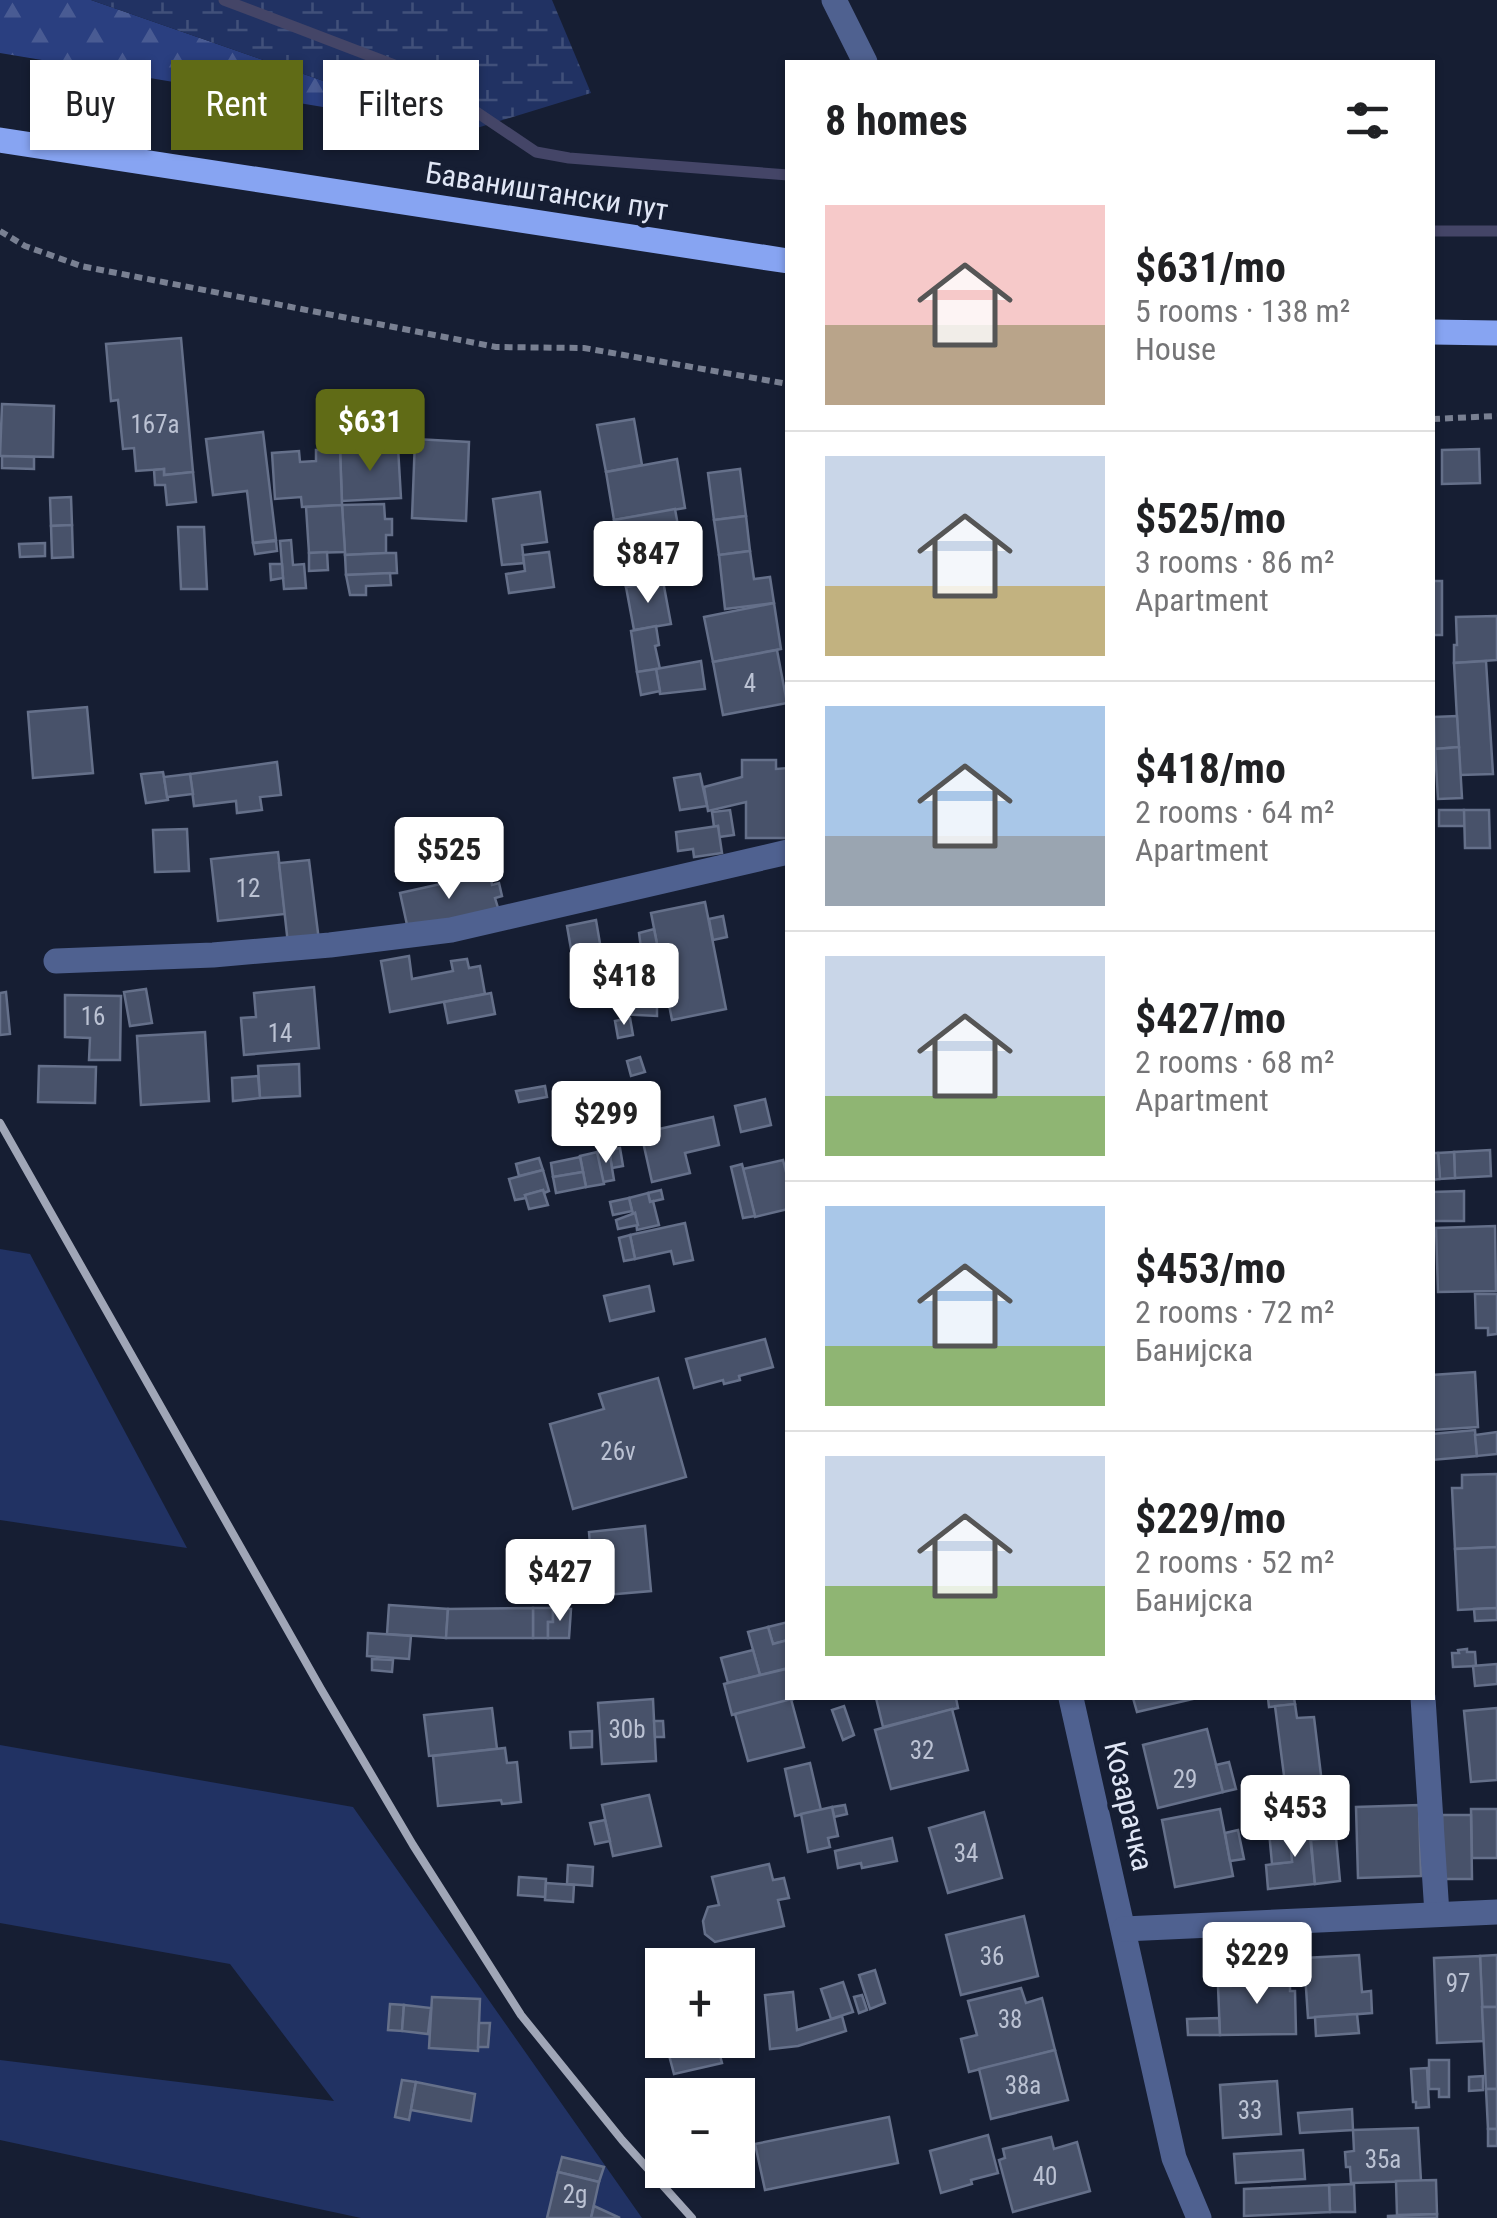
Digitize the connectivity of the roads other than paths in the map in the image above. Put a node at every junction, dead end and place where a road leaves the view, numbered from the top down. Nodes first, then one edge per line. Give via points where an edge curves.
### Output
1 (834, 0) edge
2 (860, 60) edge
3 (0, 140) edge
4 (785, 262) edge
5 (1435, 332) edge
6 (1497, 333) edge
7 (785, 853) edge
8 (56, 961) dead end
9 (1071, 1700) edge
10 (1423, 1700) edge
11 (1497, 1912) edge
12 (1437, 1914) junction
13 (1124, 1929) junction
14 (1199, 2218) edge

1 - 2 street
3 - 4 main road, Баваништански пут
5 - 6 main road
7 - 8 street via 452,930 233,954
9 - 13 street, Козарачка
10 - 12 street
11 - 12 street
12 - 13 street
13 - 14 street, Козарачка via 1174,2158

